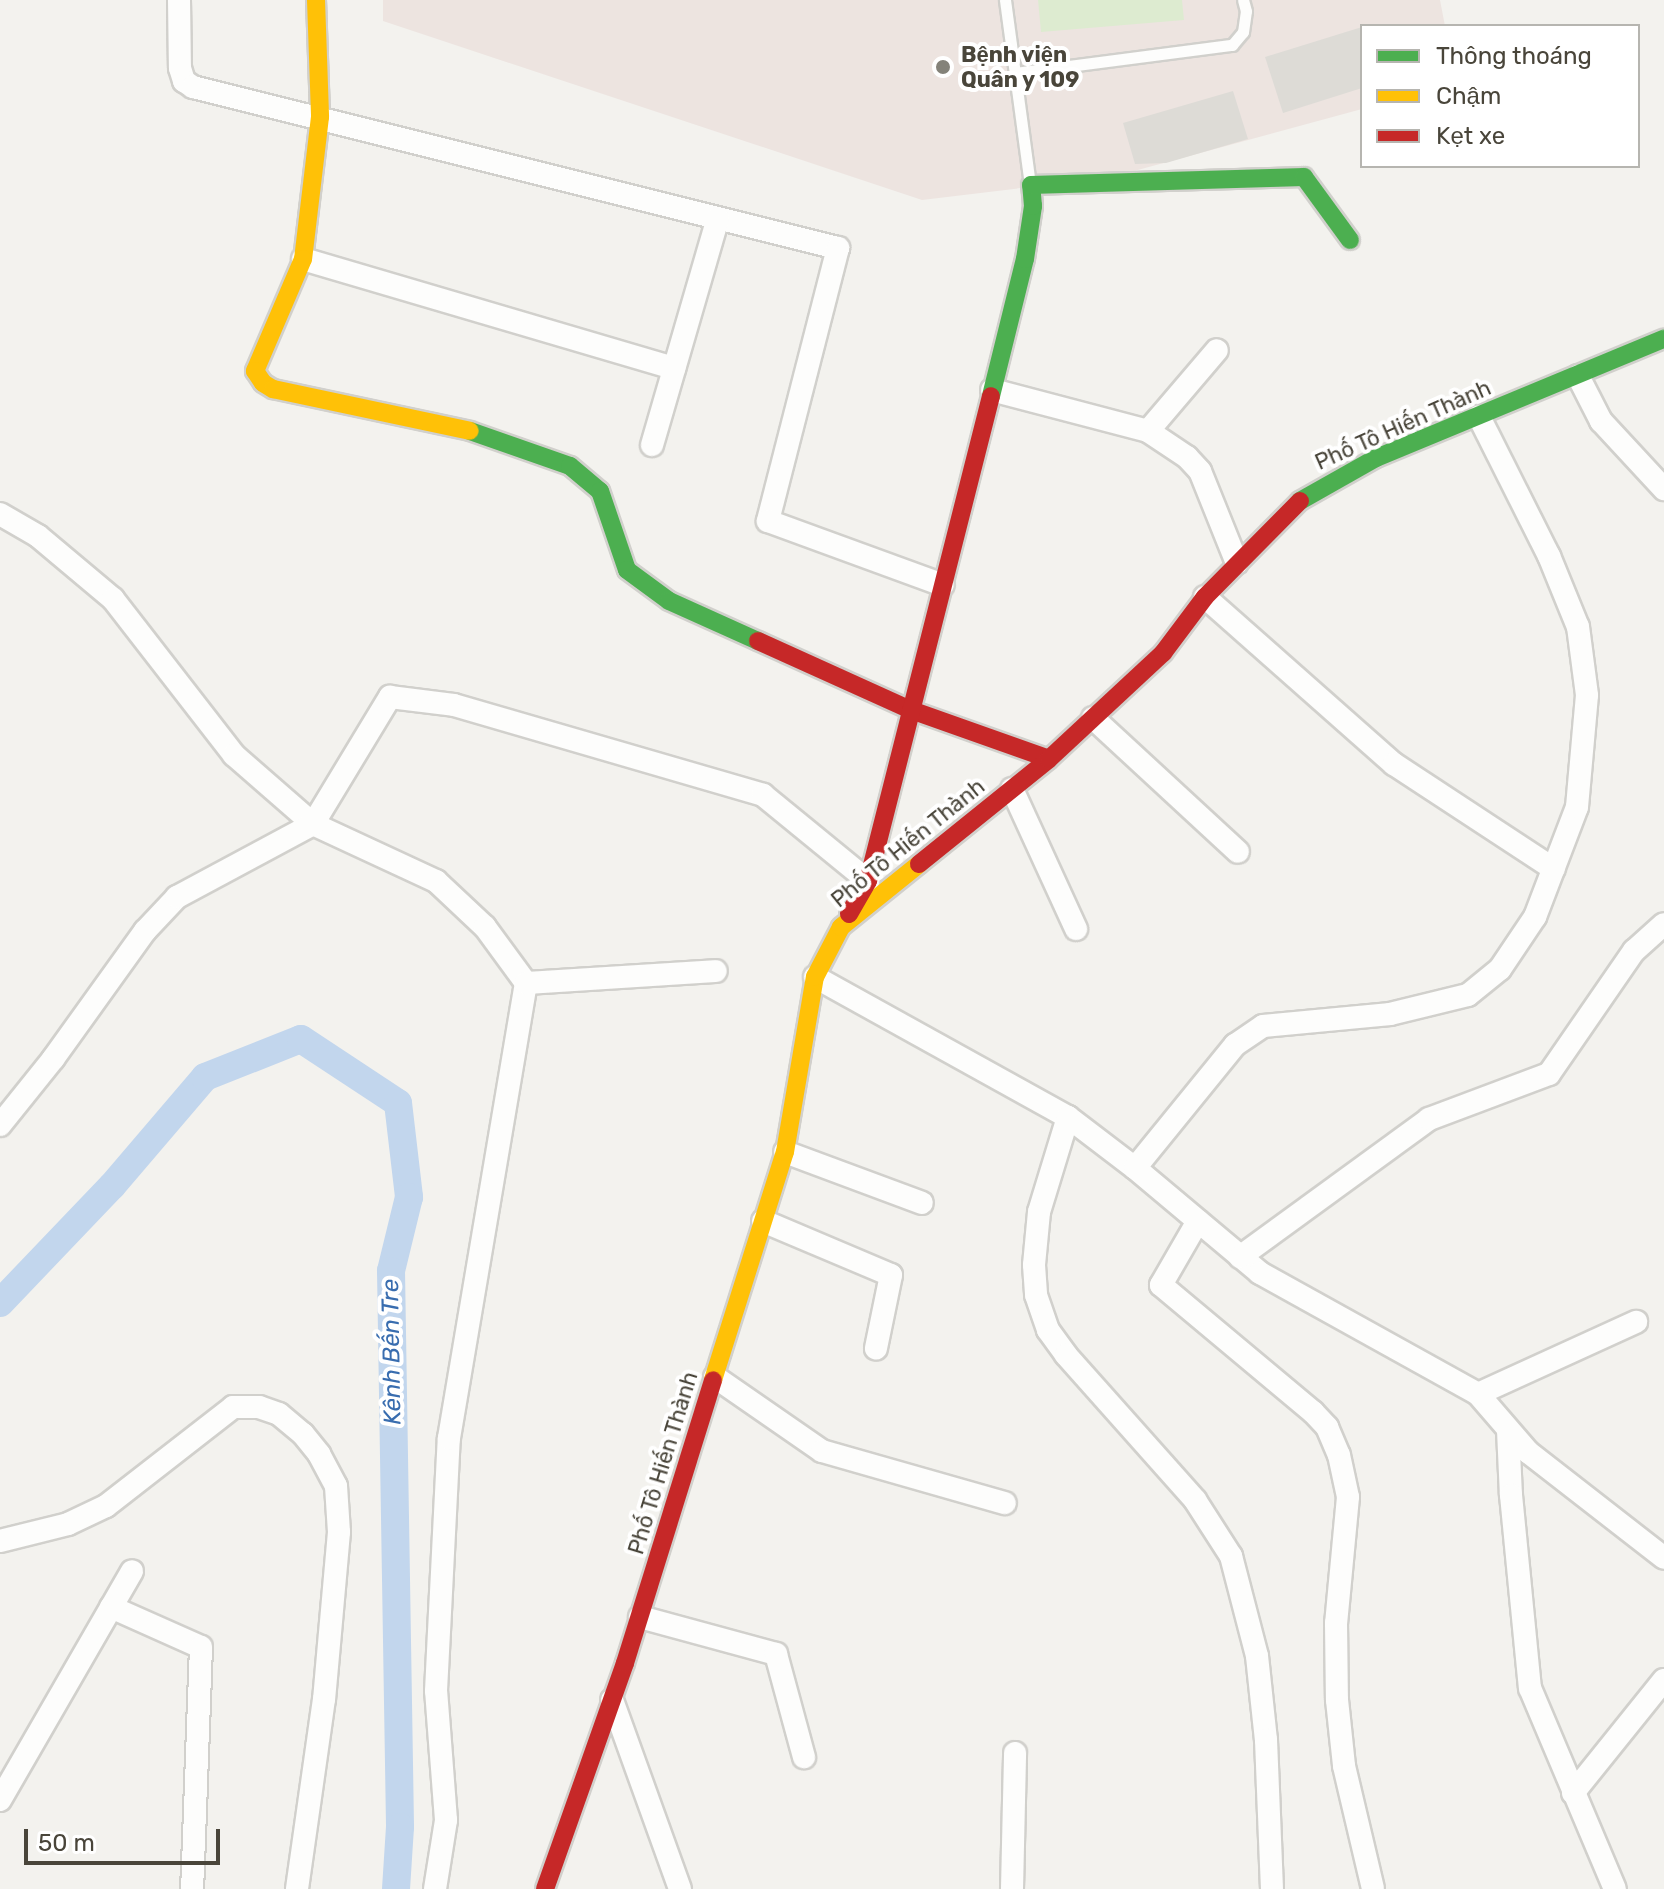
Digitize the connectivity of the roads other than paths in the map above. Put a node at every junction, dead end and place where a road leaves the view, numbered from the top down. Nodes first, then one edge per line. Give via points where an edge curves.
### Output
1 (179, 0) edge
2 (316, 0) edge
3 (1005, 0) edge
4 (1243, 0) edge
5 (1015, 73) junction
6 (320, 117) junction
7 (1031, 185) junction
8 (718, 218) junction
9 (1350, 240) dead end
10 (303, 259) junction
11 (1664, 339) edge
12 (1217, 350) dead end
13 (674, 368) junction
14 (1578, 376) junction
15 (992, 390) junction
16 (1479, 417) junction
17 (1148, 431) junction
18 (652, 445) dead end
19 (1664, 489) edge
20 (0, 514) edge
21 (1237, 563) junction
22 (943, 585) junction
23 (1205, 597) junction
24 (911, 710) junction
25 (1093, 718) junction
26 (1049, 759) junction
27 (1012, 789) junction
28 (313, 824) junction
29 (1238, 852) dead end
30 (1554, 869) junction
31 (868, 881) junction
32 (1664, 924) edge
33 (841, 927) junction
34 (1076, 929) dead end
35 (716, 971) dead end
36 (815, 977) junction
37 (526, 983) junction
38 (1068, 1117) junction
39 (0, 1125) edge
40 (785, 1152) junction
41 (1135, 1168) junction
42 (922, 1203) dead end
43 (763, 1221) junction
44 (1198, 1221) junction
45 (1240, 1257) junction
46 (1636, 1322) dead end
47 (876, 1348) dead end
48 (715, 1377) junction
49 (1478, 1394) junction
50 (1508, 1430) junction
51 (1005, 1503) dead end
52 (0, 1541) edge
53 (1664, 1558) edge
54 (132, 1571) dead end
55 (111, 1607) junction
56 (640, 1617) junction
57 (1664, 1680) edge
58 (612, 1700) junction
59 (1015, 1753) dead end
60 (804, 1757) dead end
61 (1573, 1793) junction
62 (0, 1800) edge
63 (675, 1886) edge
64 (192, 1889) edge
65 (297, 1889) edge
66 (435, 1889) edge
67 (545, 1889) edge
68 (1012, 1889) edge
69 (1272, 1889) edge
70 (1373, 1889) edge
71 (1615, 1889) edge

1 - 6 street via 184,81
2 - 6 street
3 - 5 lane
4 - 5 lane via 1243,32 1232,45
5 - 7 lane
6 - 8 street
6 - 10 street
7 - 9 street via 1304,177
7 - 15 street via 1025,259
8 - 13 street
8 - 22 street via 838,248 768,521
10 - 13 street
10 - 24 street via 255,371 263,383 481,433 570,466 600,491 627,570 643,585
11 - 14 street, Phố Tô Hiến Thành
12 - 17 street
13 - 18 street
14 - 16 street, Phố Tô Hiến Thành
14 - 19 street via 1601,421
15 - 17 street
15 - 22 street
16 - 21 street, Phố Tô Hiến Thành via 1376,458 1305,496
16 - 30 street via 1549,556 1578,627 1587,695 1577,807
17 - 21 street via 1200,471
20 - 28 street via 38,536 113,599 234,755
21 - 23 street, Phố Tô Hiến Thành
22 - 24 street
23 - 25 street, Phố Tô Hiến Thành via 1163,653
23 - 30 street via 1394,764
24 - 26 street
24 - 31 street
25 - 26 street, Phố Tô Hiến Thành
25 - 29 street
26 - 27 street, Phố Tô Hiến Thành
27 - 33 street, Phố Tô Hiến Thành
27 - 34 street
28 - 31 street via 390,697 454,705 763,795
28 - 37 street via 436,881 485,927
28 - 39 street via 177,897 145,931
30 - 41 street via 1535,917 1500,969 1468,995 1390,1014 1263,1026 1235,1045
31 - 33 street
32 - 45 street via 1634,951 1549,1074 1429,1119
33 - 36 street, Phố Tô Hiến Thành
35 - 37 street
36 - 38 street
36 - 40 street, Phố Tô Hiến Thành
37 - 66 street via 449,1438 436,1691 446,1820
38 - 41 street
38 - 69 street via 1039,1212 1036,1295 1048,1330 1066,1355 1195,1500 1231,1556 1257,1656
40 - 42 street
40 - 43 street, Phố Tô Hiến Thành
41 - 44 street
43 - 47 street via 891,1275
43 - 48 street, Phố Tô Hiến Thành
44 - 45 street
44 - 70 street via 1161,1285 1313,1412 1327,1427 1339,1455 1348,1497 1336,1623 1337,1700 1344,1766
45 - 49 street
46 - 49 street
48 - 51 street via 822,1451
48 - 56 street, Phố Tô Hiến Thành
49 - 50 street
50 - 53 street via 1528,1452
50 - 61 street via 1530,1688
52 - 65 street via 68,1524 106,1506 233,1407 279,1414 303,1434 336,1486 339,1532 324,1699
54 - 55 street
55 - 62 street
55 - 64 street via 201,1647
56 - 58 street, Phố Tô Hiến Thành
56 - 60 street via 776,1654
57 - 61 street
58 - 63 street
58 - 67 street, Phố Tô Hiến Thành
59 - 68 street
61 - 71 street

